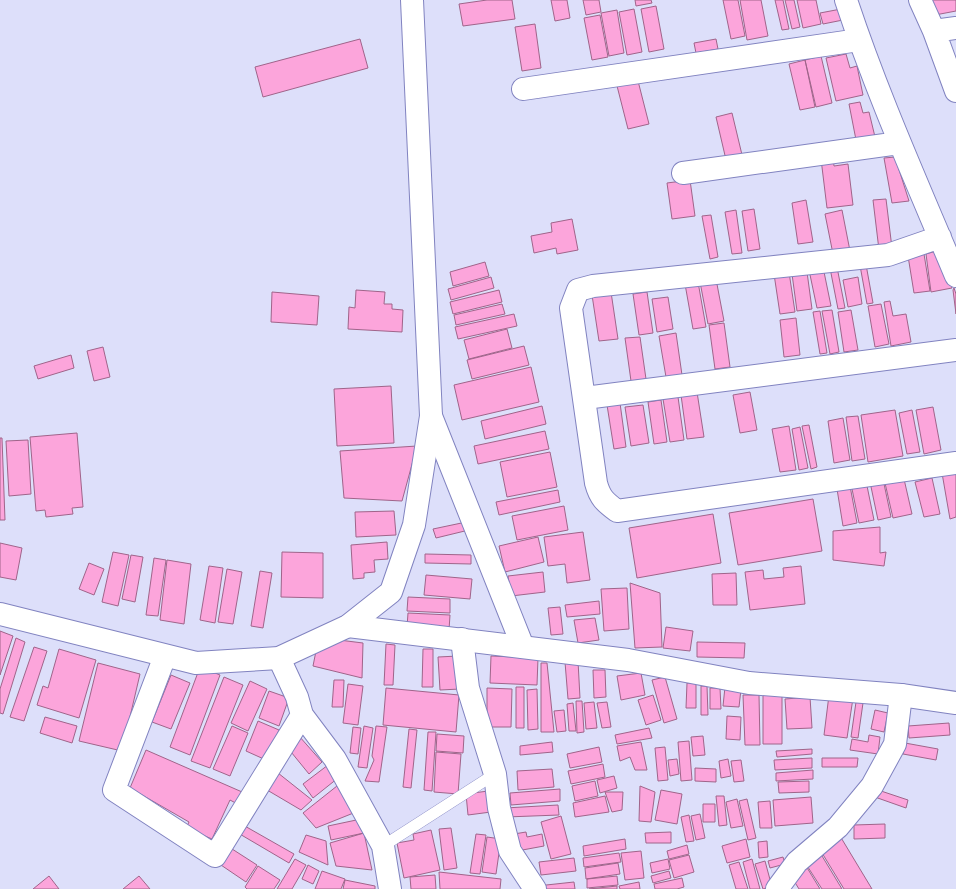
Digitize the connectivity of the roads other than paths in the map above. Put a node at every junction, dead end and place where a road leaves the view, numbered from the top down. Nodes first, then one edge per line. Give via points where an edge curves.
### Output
1 (412, 0) edge
2 (846, 0) edge
3 (920, 0) edge
4 (956, 28) edge
5 (934, 31) junction
6 (859, 40) junction
7 (523, 89) dead end
8 (956, 91) edge
9 (899, 143) junction
10 (683, 173) dead end
11 (940, 237) junction
12 (956, 276) edge
13 (956, 350) edge
14 (585, 398) junction
15 (431, 416) junction
16 (956, 462) edge
17 (0, 614) edge
18 (348, 626) junction
19 (462, 639) junction
20 (523, 647) junction
21 (165, 656) junction
22 (279, 658) junction
23 (901, 695) junction
24 (956, 703) edge
25 (302, 715) junction
26 (494, 774) junction
27 (383, 846) junction
28 (390, 889) edge
29 (535, 889) edge
30 (776, 889) edge

1 - 15 street
2 - 6 street
3 - 5 street
4 - 5 street
5 - 8 street
6 - 7 street
6 - 9 street
9 - 10 street
9 - 11 street
11 - 12 street
11 - 14 street via 888,255 593,286 578,290 571,308
13 - 14 street
14 - 16 street via 599,494 617,511
15 - 18 street via 414,524 391,592
15 - 20 street
17 - 21 street
18 - 19 street
18 - 22 street
19 - 20 street
19 - 26 street via 468,688
20 - 23 street via 628,660 749,682
21 - 22 street via 196,663
21 - 25 street via 114,790 215,856
22 - 25 street
23 - 24 street
23 - 30 street via 895,744 872,786 838,827 798,862
25 - 27 street via 335,759
26 - 27 lane
26 - 29 street via 499,808 510,851
27 - 28 street

